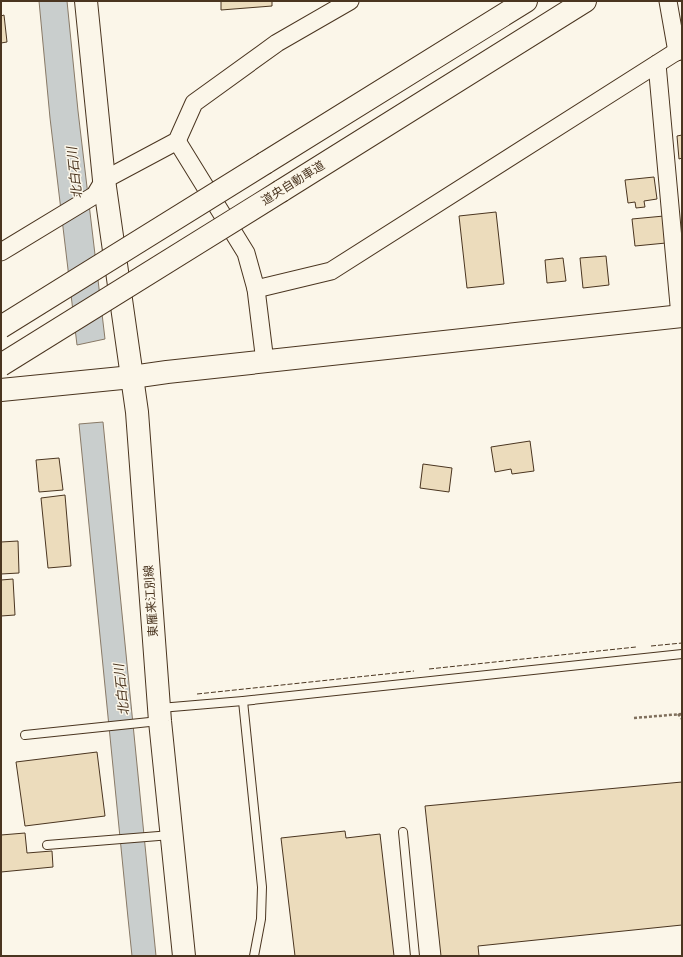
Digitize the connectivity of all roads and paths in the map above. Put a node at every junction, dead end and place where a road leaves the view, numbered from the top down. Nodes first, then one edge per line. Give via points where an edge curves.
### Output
1 (86, 1) edge
2 (350, 1) edge
3 (526, 1) edge
4 (585, 1) edge
5 (668, 1) edge
6 (679, 50) edge
7 (657, 64) junction
8 (177, 141) junction
9 (100, 187) junction
10 (1, 252) edge
11 (256, 289) junction
12 (681, 316) edge
13 (1, 327) edge
14 (265, 362) junction
15 (1, 365) edge
16 (132, 377) junction
17 (1, 390) edge
18 (682, 654) edge
19 (242, 701) junction
20 (680, 714) edge
21 (154, 718) junction
22 (634, 718) dead end
23 (682, 719) edge
24 (25, 735) dead end
25 (403, 832) dead end
26 (165, 835) junction
27 (47, 846) dead end
28 (184, 956) edge
29 (254, 956) edge
30 (415, 956) edge

1 - 9 main road, 東雁来江別線
2 - 8 street via 277,43 194,103
3 - 13 main road, bridge
4 - 15 main road, 道央自動車道, bridge
5 - 6 street
6 - 7 street
7 - 11 street via 331,271
7 - 12 street
8 - 9 street
8 - 11 street via 246,253
9 - 10 street via 51,222
9 - 16 main road, 東雁来江別線
11 - 14 street
12 - 14 main road
14 - 16 main road
16 - 17 main road
16 - 21 main road, 東雁来江別線 via 137,412
18 - 19 lane
19 - 21 lane
19 - 29 lane via 262,887 261,919
20 - 22 path
20 - 23 path
21 - 24 lane via 95,729
21 - 26 main road, 東雁来江別線
25 - 30 lane
26 - 27 lane
26 - 28 main road, 東雁来江別線

